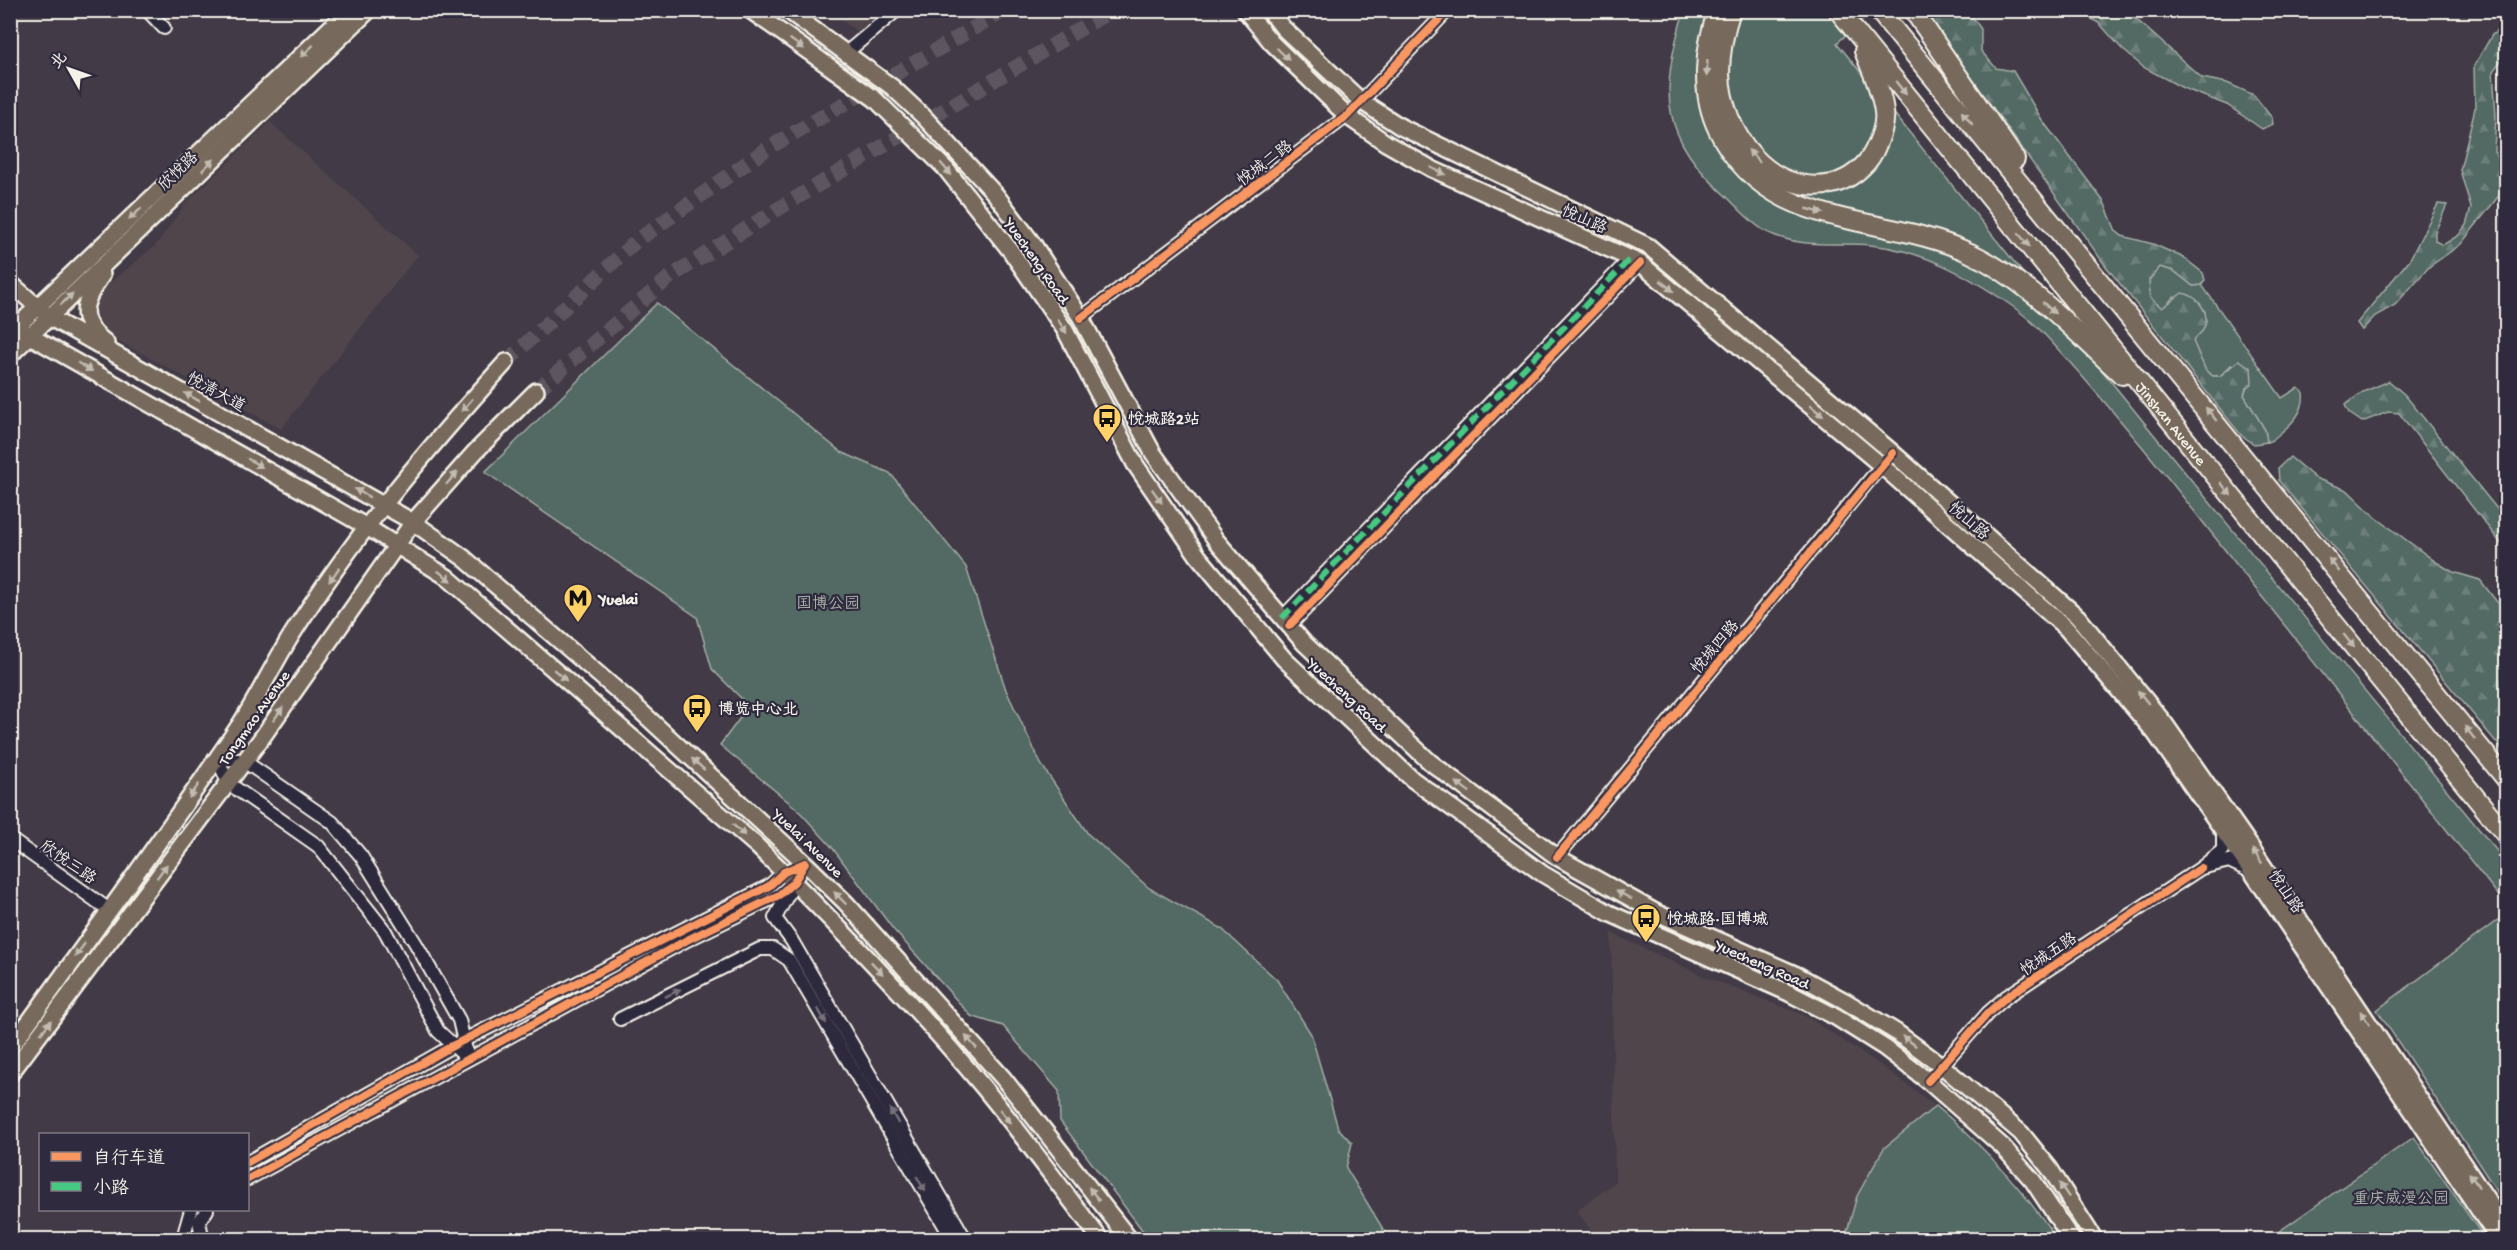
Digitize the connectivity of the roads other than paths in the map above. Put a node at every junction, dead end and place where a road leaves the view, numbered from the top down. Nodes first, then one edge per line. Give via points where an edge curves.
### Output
1 (147, 10) edge
2 (349, 10) edge
3 (369, 10) edge
4 (750, 10) edge
5 (787, 10) edge
6 (897, 10) edge
7 (1245, 10) edge
8 (1269, 10) edge
9 (1448, 10) edge
10 (1718, 10) edge
11 (1731, 10) edge
12 (1838, 10) edge
13 (1878, 10) edge
14 (1913, 10) edge
15 (164, 28) dead end
16 (1856, 33) junction
17 (846, 53) junction
18 (1361, 101) junction
19 (1347, 116) junction
20 (119, 251) junction
21 (2078, 252) junction
22 (1635, 260) junction
23 (10, 283) edge
24 (43, 312) junction
25 (1081, 318) junction
26 (17, 329) edge
27 (10, 355) edge
28 (506, 362) tunnel mouth
29 (137, 367) junction
30 (536, 391) tunnel mouth
31 (2164, 414) junction
32 (1893, 453) junction
33 (1882, 466) junction
34 (384, 506) junction
35 (413, 522) junction
36 (367, 527) junction
37 (396, 544) junction
38 (1285, 622) junction
39 (217, 757) junction
40 (244, 761) junction
41 (2506, 779) edge
42 (228, 783) junction
43 (2221, 827) junction
44 (2506, 835) edge
45 (10, 839) edge
46 (1557, 857) junction
47 (805, 863) junction
48 (2201, 868) junction
49 (2252, 872) junction
50 (789, 877) junction
51 (109, 910) junction
52 (620, 1019) dead end
53 (459, 1043) junction
54 (10, 1048) edge
55 (468, 1059) junction
56 (1941, 1065) junction
57 (10, 1074) edge
58 (1928, 1081) junction
59 (249, 1161) edge
60 (249, 1178) edge
61 (190, 1211) edge
62 (206, 1211) edge
63 (2506, 1228) edge
64 (188, 1239) edge
65 (203, 1239) edge
66 (953, 1239) edge
67 (966, 1239) edge
68 (1101, 1239) edge
69 (1130, 1239) edge
70 (2072, 1239) edge
71 (2095, 1239) edge
72 (2499, 1239) edge

1 - 15 street
2 -> 24 main road, 欣悦路
20 -> 3 main road, 欣悦路
4 -> 58 main road, Yuecheng Road via 875,99 946,169 1010,250 1065,330 1135,464 1198,556 1284,659 1412,779 1543,874 1609,913 1825,1012 1885,1048
5 - 17 main road, Yuecheng Road
6 - 17 street
7 -> 19 main road, 悦山路 via 1270,42
8 - 18 main road, 悦山路
9 - 18 street, 悦城二路
10 -> 31 highway via 1708,45 1708,100 1726,145 1753,179 1803,208 1930,237 1989,263 2046,305
16 -> 11 highway via 1880,92 1884,113 1879,142 1850,176 1824,185 1795,184 1779,177 1751,154 1730,120 1720,74
12 - 16 highway, Jinshan Avenue
21 -> 13 highway
14 - 21 highway
16 -> 31 highway, Jinshan Avenue
17 - 25 main road, Yuecheng Road via 900,94 962,156 1033,244
18 - 19 street, 悦城二路
18 - 32 main road, 悦山路 via 1443,149 1648,246
19 -> 22 main road, 悦山路 via 1386,144 1432,169
19 - 25 street, 悦城二路
24 -> 20 main road, 欣悦路
20 - 29 main road via 87,298 84,316 102,340
41 -> 21 highway
22 -> 33 main road, 悦山路
22 - 38 street
23 - 24 main road, 悦清大道
24 - 26 main road, 欣悦路
24 - 29 main road, 悦清大道
25 - 38 main road, Yuecheng Road via 1153,453 1216,540
26 - 27 main road, 欣悦路
26 -> 36 main road
28 -> 34 main road, Tongmao Avenue via 445,429
34 -> 29 main road, 悦清大道
35 -> 30 main road, Tongmao Avenue
31 -> 44 highway, Jinshan Avenue
32 - 33 street, 悦城四路
63 -> 32 main road, 悦山路 via 2165,724 2078,617
33 - 43 main road, 悦山路 via 2066,628 2155,733
33 - 46 street, 悦城四路
34 - 35 main road, 悦清大道
34 - 36 main road, Tongmao Avenue
35 - 37 main road, Tongmao Avenue
47 -> 35 main road, Yuelai Avenue via 532,617 464,558
36 - 37 main road
36 -> 39 main road, Tongmao Avenue via 292,635
40 -> 37 main road, Tongmao Avenue
37 -> 50 main road via 447,577
46 -> 38 main road, Yuecheng Road via 1430,762
39 - 40 street
39 - 42 street
39 -> 51 main road, Tongmao Avenue
40 - 42 main road, Tongmao Avenue
40 - 53 street via 332,822 361,856 459,1020
42 - 53 street via 318,846 385,931 438,1031
57 -> 42 main road, Tongmao Avenue
43 - 48 street via 2223,850
43 - 49 main road, 悦山路
45 - 51 street, 欣悦三路
56 -> 46 main road, Yuecheng Road via 1845,1000 1657,913
47 - 50 street
69 -> 47 main road, Yuelai Avenue via 1003,1078 846,903
48 - 49 street via 2229,861
48 - 56 street, 悦城五路 via 2006,997
49 - 72 main road, 悦山路
50 - 53 street
50 - 55 street via 779,895 687,940
67 -> 50 street via 775,918
50 -> 68 main road via 881,972 984,1089
51 -> 54 main road, Tongmao Avenue
52 -> 66 street via 760,949 773,950 789,960
53 - 55 street
53 - 59 street
55 - 60 street
56 - 58 street, 悦城五路
71 -> 56 main road, Yuecheng Road via 2050,1169 2021,1133
58 - 70 main road, Yuecheng Road via 2003,1147 2033,1181
61 - 64 street via 185,1231
62 - 65 street via 199,1222

